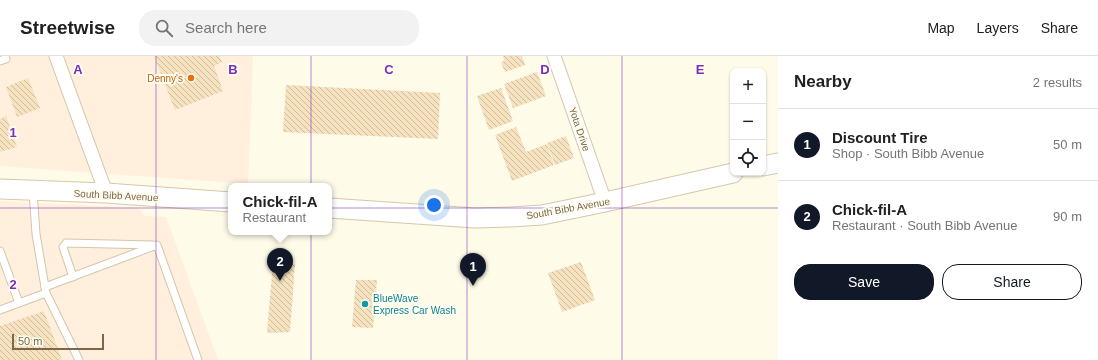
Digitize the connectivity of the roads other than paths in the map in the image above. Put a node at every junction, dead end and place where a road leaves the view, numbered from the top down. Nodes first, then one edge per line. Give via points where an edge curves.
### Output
1 (5, 56) edge
2 (56, 56) edge
3 (554, 56) edge
4 (0, 61) edge
5 (778, 163) edge
6 (766, 165) edge
7 (730, 174) edge
8 (0, 188) edge
9 (32, 190) junction
10 (106, 193) junction
11 (228, 202) edge
12 (605, 202) junction
13 (332, 208) edge
14 (157, 246) junction
15 (0, 251) edge
16 (73, 277) junction
17 (46, 290) junction
18 (19, 303) junction
19 (0, 310) edge
20 (79, 360) edge
21 (198, 360) edge

1 - 4 lane via 6,59
2 - 10 street
3 - 12 street, Yota Drive
5 - 6 main road
7 - 12 main road, South Bibb Avenue
8 - 9 main road, South Bibb Avenue
9 - 10 main road, South Bibb Avenue
9 - 17 lane via 36,234
10 - 11 main road, South Bibb Avenue
12 - 13 main road, South Bibb Avenue via 542,215 475,218
14 - 16 lane
14 - 16 lane via 66,243 63,248
14 - 21 lane
15 - 18 lane
16 - 17 lane
17 - 18 lane
17 - 20 lane
18 - 19 lane

